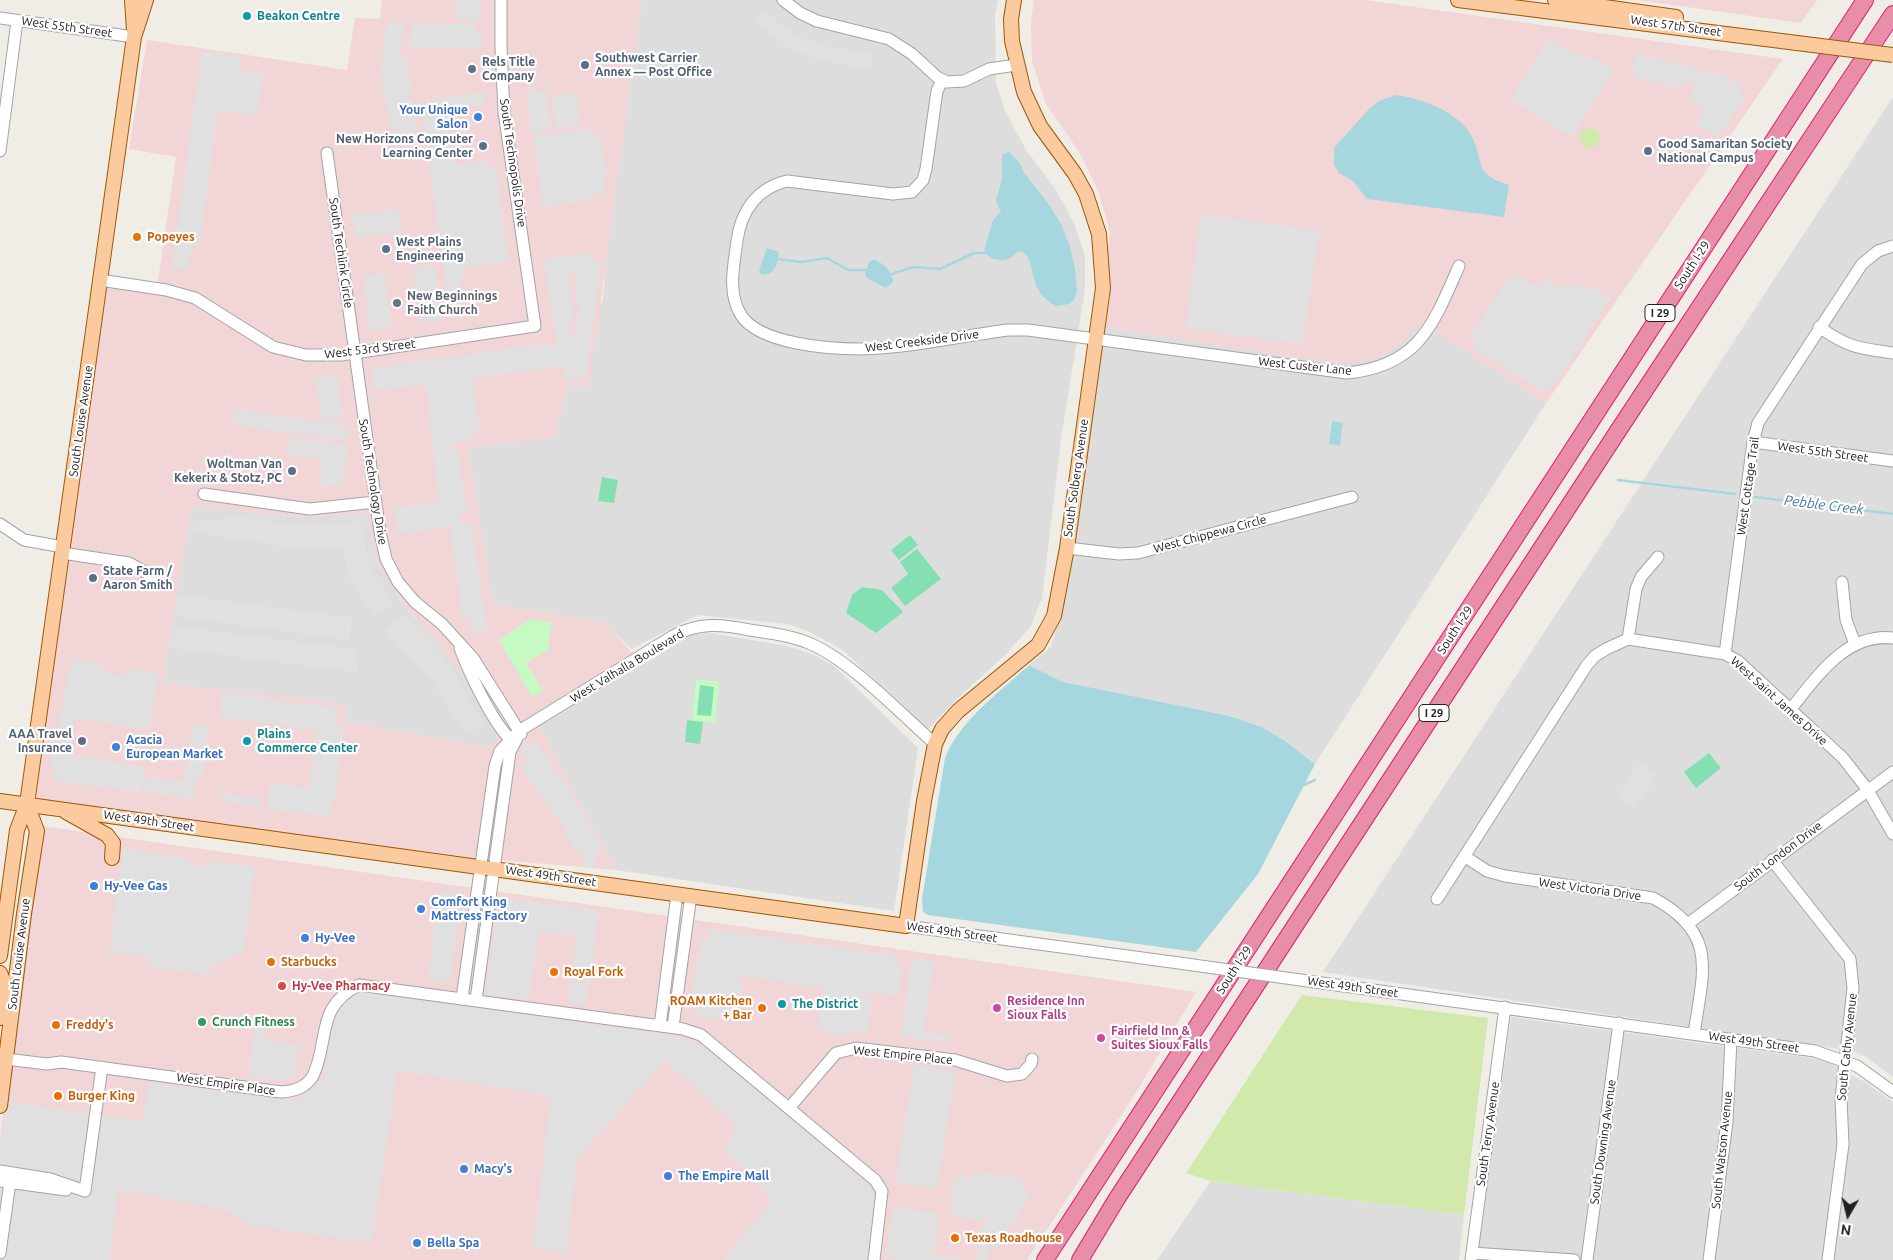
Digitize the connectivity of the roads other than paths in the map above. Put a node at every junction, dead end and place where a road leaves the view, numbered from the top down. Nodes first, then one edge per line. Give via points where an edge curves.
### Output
1 (132, 0) edge
2 (146, 0) edge
3 (502, 0) edge
4 (783, 0) edge
5 (1014, 0) edge
6 (1458, 0) edge
7 (1555, 0) edge
8 (1865, 0) edge
9 (1893, 14) edge
10 (0, 18) edge
11 (17, 21) junction
12 (134, 37) junction
13 (1798, 38) junction
14 (1893, 46) edge
15 (1893, 56) edge
16 (1016, 65) junction
17 (942, 81) junction
18 (0, 151) edge
19 (327, 153) dead end
20 (1893, 246) edge
21 (1459, 266) dead end
22 (100, 280) junction
23 (535, 326) joint
24 (1819, 328) junction
25 (1096, 340) junction
26 (354, 353) junction
27 (1893, 353) edge
28 (1753, 442) junction
29 (1893, 461) edge
30 (204, 494) dead end
31 (1352, 497) dead end
32 (375, 502) junction
33 (0, 524) edge
34 (1067, 548) junction
35 (63, 550) junction
36 (1658, 557) dead end
37 (159, 580) dead end
38 (1842, 582) dead end
39 (1893, 638) edge
40 (1628, 639) junction
41 (1855, 644) junction
42 (1725, 654) junction
43 (1790, 710) junction
44 (518, 734) junction
45 (935, 744) junction
46 (1893, 772) edge
47 (1867, 789) junction
48 (0, 801) edge
49 (27, 804) junction
50 (61, 809) junction
51 (1893, 834) edge
52 (1464, 856) junction
53 (112, 858) dead end
54 (1772, 860) junction
55 (488, 867) junction
56 (684, 894) junction
57 (1437, 899) dead end
58 (1689, 923) junction
59 (906, 926) junction
60 (0, 956) edge
61 (0, 973) edge
62 (462, 998) junction
63 (476, 1000) junction
64 (1504, 1007) junction
65 (0, 1018) edge
66 (1619, 1023) junction
67 (660, 1026) junction
68 (674, 1027) junction
69 (1694, 1034) junction
70 (1731, 1039) junction
71 (5, 1054) edge
72 (1032, 1059) dead end
73 (1846, 1060) junction
74 (102, 1067) junction
75 (1893, 1092) edge
76 (0, 1106) edge
77 (790, 1107) junction
78 (0, 1171) edge
79 (5, 1181) edge
80 (85, 1191) junction
81 (0, 1252) edge
82 (1471, 1256) edge
83 (874, 1260) edge
84 (1045, 1260) edge
85 (1080, 1260) edge
86 (1574, 1260) edge
87 (1587, 1260) edge
88 (1709, 1260) edge
89 (1828, 1260) edge

1 - 12 main road, South Louise Avenue
2 - 12 main road, South Louise Avenue
3 - 23 street, South Technopolis Drive via 504,112
4 - 17 street via 817,21 889,39 912,54
5 - 16 main road, South Solberg Avenue via 1011,19
6 - 13 main road, West 57th Street
7 - 13 main road, West 57th Street
8 - 84 highway, South I-29 / I 29
9 - 85 highway, I 29 via 1610,442
10 - 11 street, West 55th Street
11 - 12 street, West 55th Street
11 - 18 street
12 - 22 main road, South Louise Avenue
13 - 14 main road, West 57th Street
13 - 15 main road, West 57th Street, bridge
16 - 17 street via 989,69 957,82
16 - 25 main road, South Solberg Avenue via 1040,126 1086,194 1099,234 1103,288
17 - 25 street, West Creekside Drive via 937,91 926,169 923,180 912,192 900,194 787,181 771,186 752,201 739,228 732,282 734,300 741,314 755,330 772,338 842,348 871,348 1008,330
19 - 26 street, South Techlink Circle
20 - 24 street, West Cottage Trail via 1878,251 1862,264
21 - 25 street, West Custer Lane via 1434,322 1420,342 1404,355 1365,371 1346,373
22 - 26 street, West 53rd Street via 195,298 262,342 287,352 329,356
22 - 35 main road, South Louise Avenue
23 - 26 street, West 53rd Street
24 - 27 street via 1853,347
24 - 28 street, West Cottage Trail via 1758,423
25 - 34 main road, South Solberg Avenue
26 - 32 street, South Technology Drive
28 - 29 street, West 55th Street
28 - 42 street, West Cottage Trail
30 - 32 street via 310,508
31 - 34 street, West Chippewa Circle via 1138,553
32 - 44 street, South Technology Drive via 386,560 398,582 480,666
33 - 35 street via 24,540
34 - 45 main road, South Solberg Avenue via 1056,609 1043,638 1028,655 954,715
35 - 37 street via 129,563
35 - 49 main road, South Louise Avenue
36 - 40 street via 1641,577 1636,590
38 - 41 street via 1846,620
39 - 41 street via 1875,638
40 - 42 street, West Saint James Drive
40 - 52 street via 1606,649 1587,665
41 - 43 street via 1826,666
42 - 43 street, West Saint James Drive via 1738,661
43 - 47 street, West Saint James Drive via 1843,758
44 - 45 street, West Valhalla Boulevard via 672,636 692,627 714,624 784,636 814,645 853,672
44 - 55 street, West Valhalla Boulevard via 500,751 495,766
45 - 59 main road, South Solberg Avenue
46 - 47 street, South London Drive
47 - 51 street, West Saint James Drive
47 - 54 street, South London Drive
48 - 49 main road, West 49th Street
49 - 50 main road, West 49th Street
49 - 60 main road, South Louise Avenue via 17,830
49 - 71 main road, South Louise Avenue via 37,831
50 - 53 main road via 108,835 113,844
50 - 55 main road, West 49th Street
52 - 57 street
52 - 58 street, West Victoria Drive via 1487,871 1505,876 1653,898 1673,908
54 - 58 street, South London Drive
54 - 73 street, South Cathy Avenue via 1850,959 1853,988
55 - 56 main road, West 49th Street
55 - 62 street
55 - 63 street
56 - 59 main road, West 49th Street
56 - 67 street
56 - 68 street
58 - 69 street, West Victoria Drive via 1702,950 1703,971
59 - 64 street, West 49th Street, bridge
61 - 65 main road via 5,985
62 - 63 street, West Empire Place
62 - 74 street, West Empire Place via 359,985 351,989 337,999 329,1013 313,1076 303,1086 288,1091
63 - 67 street, West Empire Place
64 - 66 street, West 49th Street
64 - 82 street, South Terry Avenue
66 - 69 street, West 49th Street
66 - 87 street, South Downing Avenue
67 - 68 street, West Empire Place
68 - 77 street, West Empire Place via 701,1035
69 - 70 street, West 49th Street
70 - 73 street, West 49th Street via 1815,1051
70 - 88 street, South Watson Avenue via 1727,1122
71 - 74 street, West Empire Place via 47,1064 61,1062
71 - 76 main road, South Louise Avenue
72 - 77 street, West Empire Place via 1022,1074 1007,1076 955,1060 856,1048 843,1050 836,1053
73 - 75 street, West 49th Street via 1874,1076
73 - 89 street, South Cathy Avenue via 1841,1099 1842,1144
74 - 80 street
77 - 83 street, West Empire Place via 875,1180 882,1191
78 - 80 street via 50,1179
79 - 80 street
79 - 81 street
82 - 86 street

